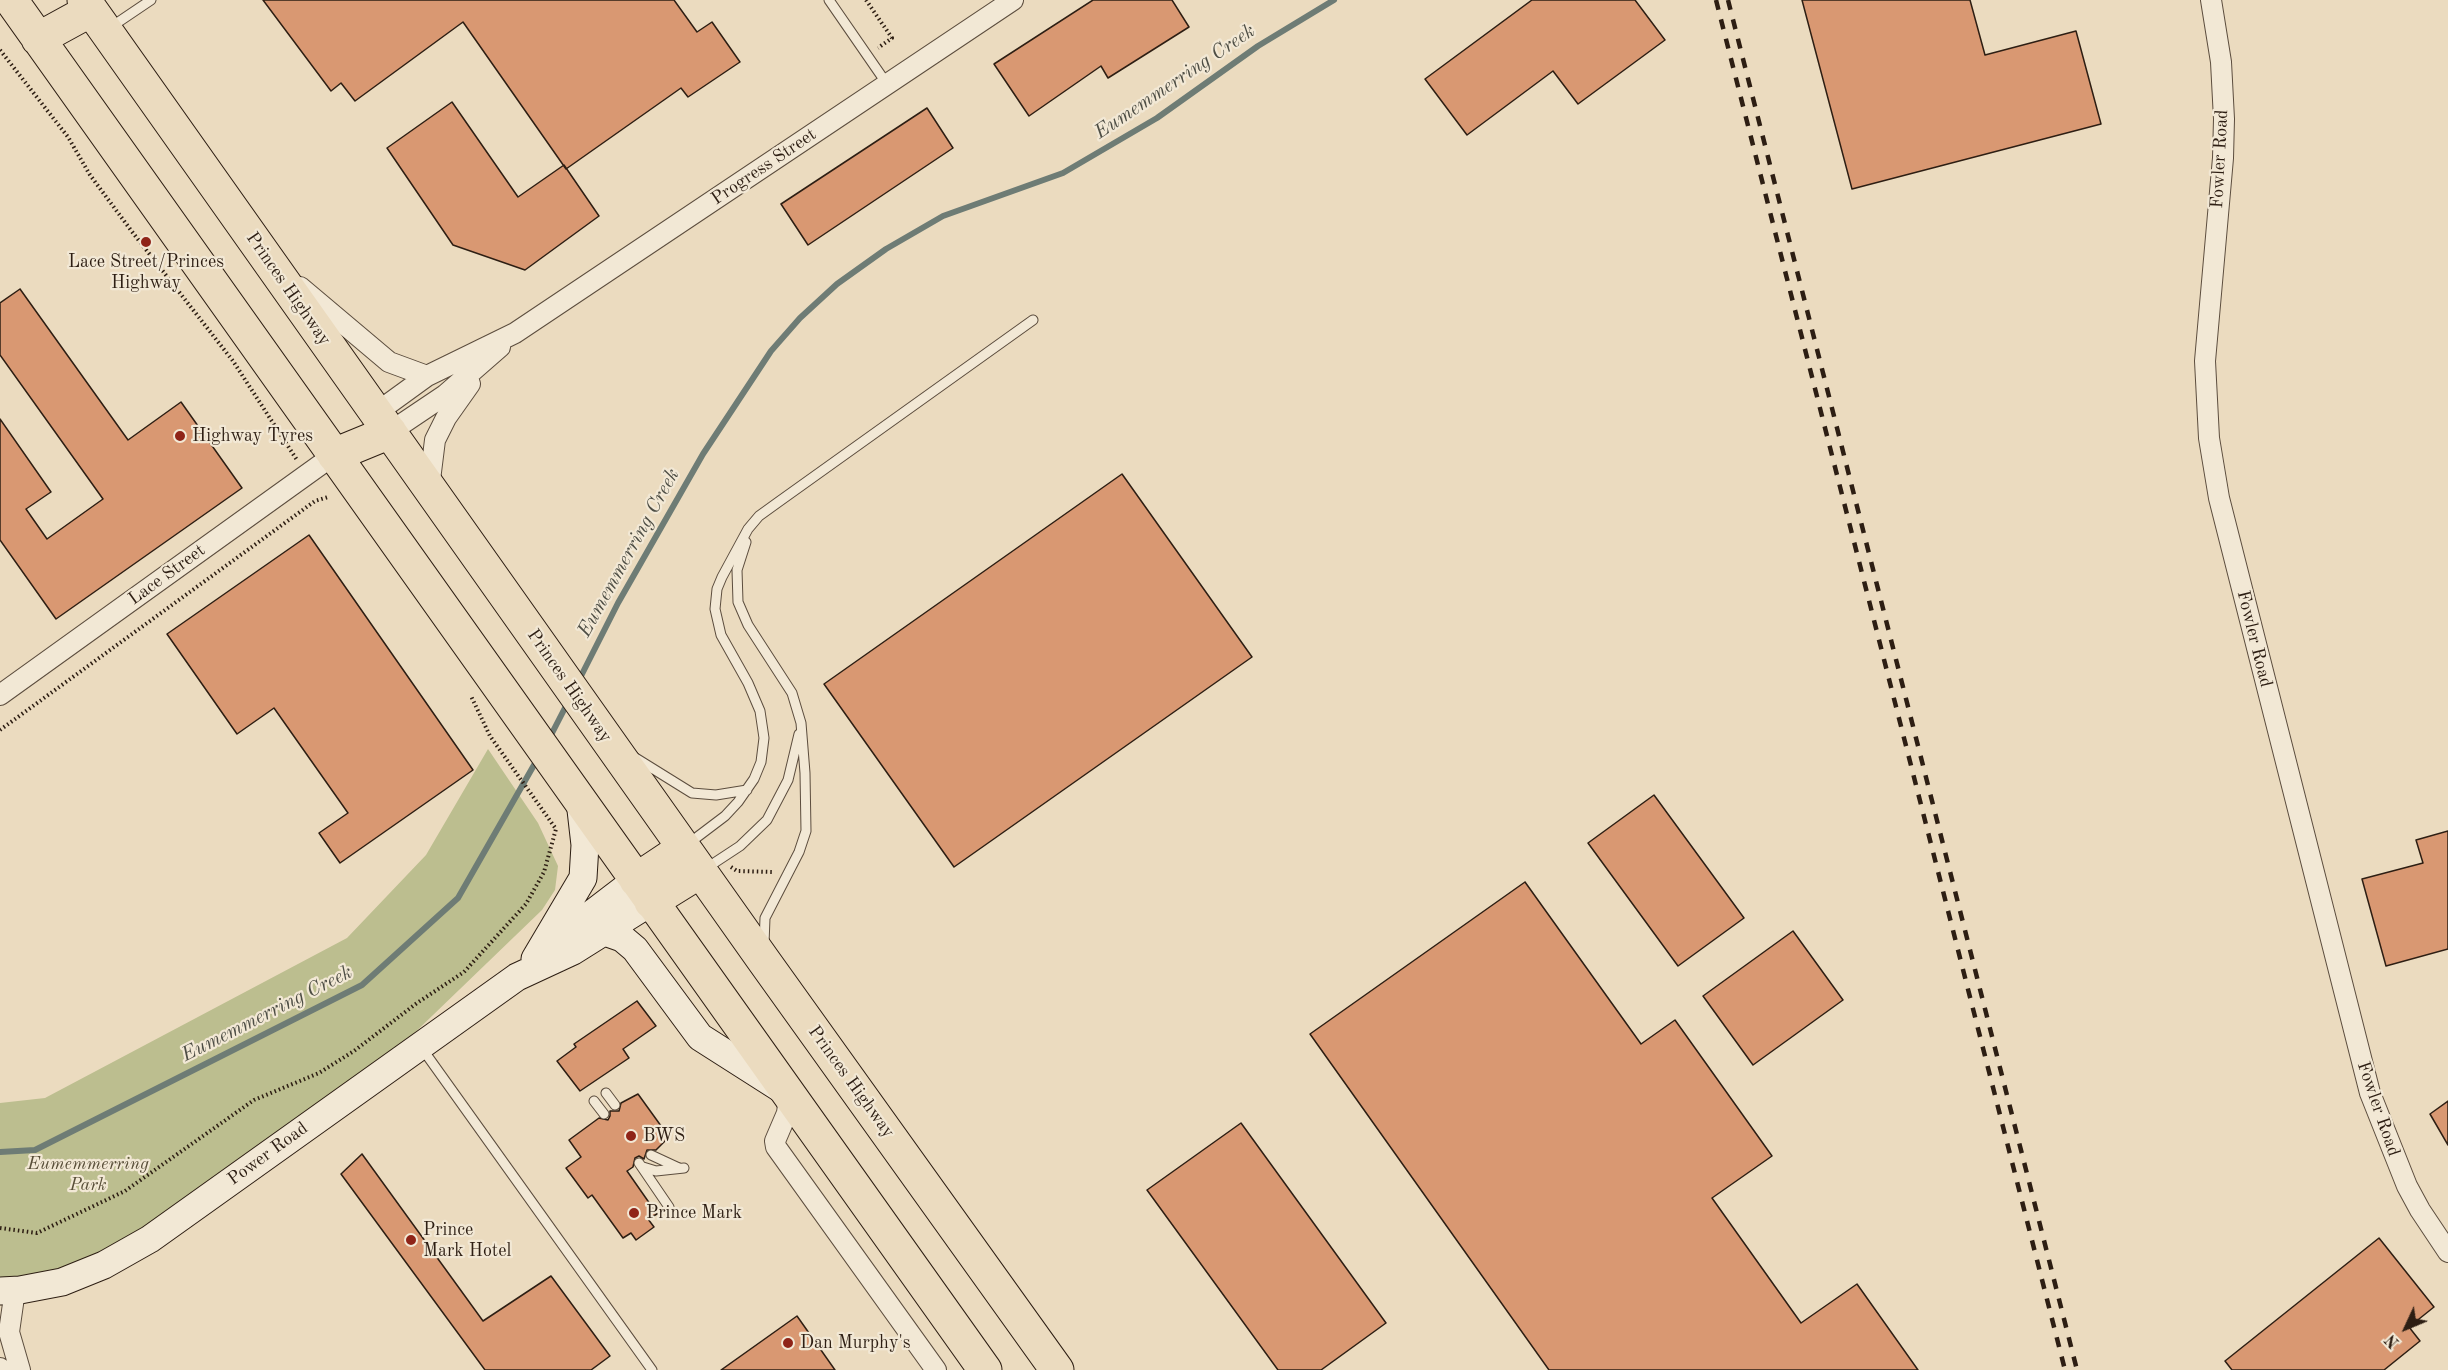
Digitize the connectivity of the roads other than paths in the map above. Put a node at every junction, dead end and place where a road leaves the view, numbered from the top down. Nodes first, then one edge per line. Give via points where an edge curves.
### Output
1 (11, 0) edge
2 (151, 0) edge
3 (829, 0) edge
4 (1013, 0) edge
5 (2211, 0) edge
6 (93, 14) edge
7 (38, 39) junction
8 (888, 84) junction
9 (268, 260) junction
10 (1033, 320) dead end
11 (515, 333) junction
12 (487, 359) junction
13 (427, 376) junction
14 (383, 423) junction
15 (322, 464) junction
16 (429, 488) junction
17 (777, 503) junction
18 (0, 695) edge
19 (801, 723) junction
20 (603, 733) junction
21 (747, 790) junction
22 (574, 792) junction
23 (706, 862) junction
24 (644, 891) junction
25 (605, 932) junction
26 (764, 961) junction
27 (526, 968) junction
28 (420, 1046) junction
29 (606, 1093) dead end
30 (788, 1094) junction
31 (594, 1101) dead end
32 (615, 1106) dead end
33 (604, 1114) dead end
34 (651, 1155) dead end
35 (669, 1207) dead end
36 (2448, 1252) edge
37 (7, 1291) edge
38 (20, 1370) edge
39 (652, 1370) edge
40 (936, 1370) edge
41 (985, 1370) edge
42 (1057, 1370) edge

1 - 7 highway
2 - 6 lane
3 - 8 lane
4 - 8 street, Progress Street
5 - 36 street, Fowler Road via 2221,62 2224,139 2205,361 2209,438 2219,498 2370,1093 2406,1186
6 - 7 highway
6 - 9 highway, Princes Highway
7 - 15 highway
8 - 11 street, Progress Street
9 - 13 street via 388,362
9 - 14 highway, Princes Highway
10 - 17 lane
11 - 12 street, Progress Street
11 - 13 street, Progress Street
12 - 14 street, Progress Street via 445,394
12 - 16 street via 440,429 432,455
13 - 14 street, Progress Street
14 - 15 highway
14 - 16 highway, Princes Highway
15 - 18 street, Lace Street
15 - 22 highway via 513,707
16 - 20 highway, Princes Highway
17 - 19 lane via 744,545 737,570 737,593 748,625 792,693
17 - 21 lane via 748,529 715,598 716,622 748,683 763,726 761,762
19 - 23 lane via 788,780 772,812 740,846
19 - 26 lane via 806,831 800,852 765,918
20 - 21 lane via 692,793 716,795
20 - 23 highway, Princes Highway
21 - 23 lane via 725,816
22 - 24 highway
22 - 27 main road via 585,845 583,878
23 - 24 highway
23 - 26 highway, Princes Highway
24 - 25 main road, Power Road
24 - 27 main road, Power Road via 607,900
24 - 30 highway
25 - 27 main road, Power Road via 568,953
25 - 30 main road via 635,948 700,1037
26 - 42 highway, Princes Highway
27 - 28 main road, Power Road
28 - 37 main road, Power Road via 150,1239 104,1265 62,1282
28 - 39 lane
29 - 32 lane
30 - 40 street via 787,1113 776,1146
30 - 41 highway
31 - 33 lane
34 - 35 lane via 684,1168 656,1172 639,1163
37 - 38 street via 9,1332

